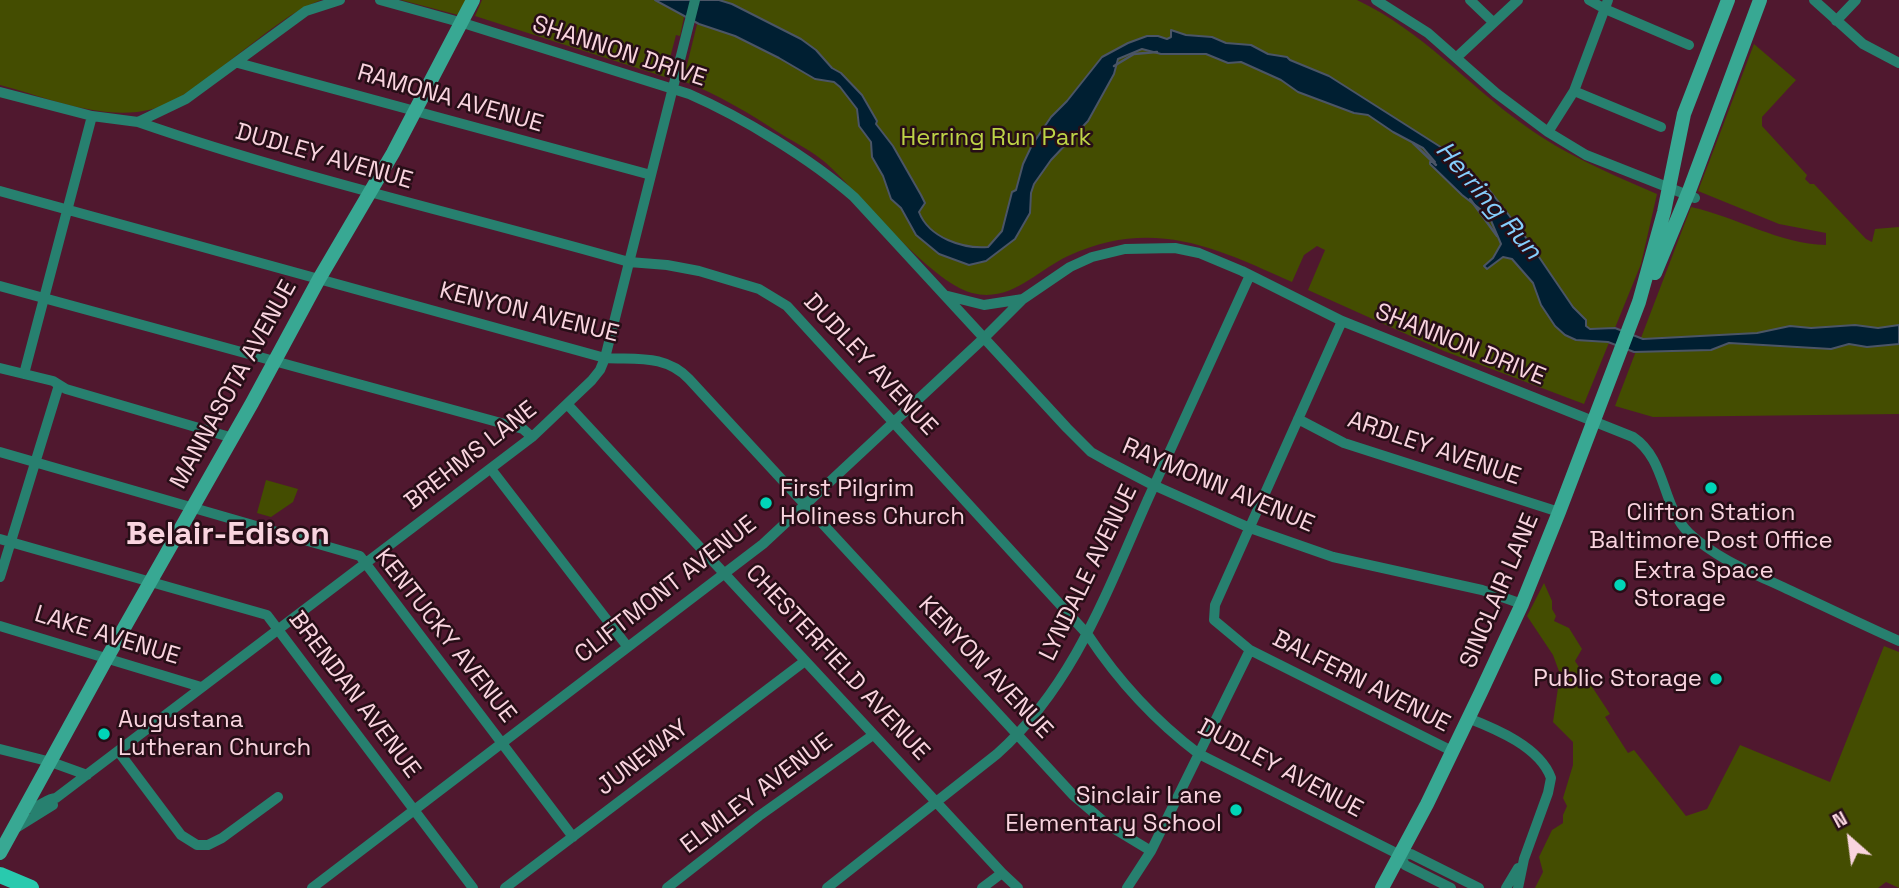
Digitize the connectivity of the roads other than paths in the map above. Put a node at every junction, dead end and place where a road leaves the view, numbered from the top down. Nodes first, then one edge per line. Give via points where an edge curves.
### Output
1 (340, 0) edge
2 (380, 0) edge
3 (473, 0) edge
4 (695, 0) edge
5 (1376, 0) edge
6 (1470, 0) edge
7 (1518, 0) edge
8 (1589, 0) edge
9 (1728, 0) edge
10 (1760, 0) edge
11 (1814, 0) edge
12 (1856, 0) edge
13 (1606, 5) edge
14 (1836, 21) junction
15 (1493, 22) junction
16 (463, 23) junction
17 (1689, 45) dead end
18 (1457, 57) junction
19 (237, 63) junction
20 (1899, 63) edge
21 (673, 89) junction
22 (1574, 91) junction
23 (0, 92) edge
24 (415, 111) junction
25 (92, 117) junction
26 (138, 122) junction
27 (1661, 127) dead end
28 (1548, 132) junction
29 (651, 175) junction
30 (1670, 188) junction
31 (0, 191) edge
32 (370, 192) junction
33 (1691, 196) junction
34 (68, 209) junction
35 (629, 262) junction
36 (1250, 275) junction
37 (319, 279) junction
38 (0, 286) edge
39 (948, 296) junction
40 (43, 298) junction
41 (1023, 299) junction
42 (1639, 302) junction
43 (1342, 321) junction
44 (984, 338) junction
45 (605, 358) junction
46 (275, 361) junction
47 (0, 368) edge
48 (24, 374) junction
49 (59, 385) junction
50 (568, 405) junction
51 (1298, 419) junction
52 (894, 421) junction
53 (1593, 421) junction
54 (233, 438) junction
55 (532, 438) junction
56 (0, 452) edge
57 (35, 462) junction
58 (491, 470) junction
59 (1154, 485) junction
60 (806, 505) junction
61 (192, 508) junction
62 (1559, 512) junction
63 (1250, 528) junction
64 (5, 540) edge
65 (367, 564) junction
66 (725, 573) junction
67 (0, 577) edge
68 (150, 582) junction
69 (1522, 604) junction
70 (0, 626) edge
71 (277, 629) junction
72 (1088, 635) junction
73 (1899, 641) edge
74 (627, 646) junction
75 (1250, 650) junction
76 (107, 658) junction
77 (804, 660) junction
78 (201, 687) junction
79 (1468, 718) junction
80 (873, 735) junction
81 (1019, 735) junction
82 (502, 743) junction
83 (0, 749) edge
84 (118, 751) junction
85 (1452, 751) junction
86 (1199, 754) junction
87 (51, 762) junction
88 (87, 775) junction
89 (278, 797) dead end
90 (57, 798) junction
91 (937, 803) junction
92 (24, 808) junction
93 (414, 810) junction
94 (14, 830) junction
95 (573, 837) junction
96 (0, 841) edge
97 (1150, 851) junction
98 (0, 853) edge
99 (1400, 855) junction
100 (1524, 859) junction
101 (1002, 873) junction
102 (0, 875) edge
103 (31, 888) edge
104 (312, 888) edge
105 (473, 888) edge
106 (505, 888) edge
107 (667, 888) edge
108 (827, 888) edge
109 (982, 888) edge
110 (1018, 888) edge
111 (1126, 888) edge
112 (1381, 888) edge
113 (1451, 888) edge
114 (1479, 888) edge
115 (1506, 888) edge
116 (1518, 888) edge

1 - 19 street via 306,11
2 - 16 street, SHANNON DRIVE
3 - 16 main road, MANNASOTA AVENUE
4 - 21 street, BREHMS LANE
5 - 18 street
6 - 15 street
7 - 15 street
8 - 13 street
9 - 30 main road, SINCLAIR LANE via 1684,114
10 - 33 main road, SINCLAIR LANE
11 - 14 street
12 - 14 street
13 - 17 street
13 - 22 street
14 - 20 street via 1863,44
15 - 18 street
16 - 21 street, SHANNON DRIVE
16 - 24 main road, MANNASOTA AVENUE
18 - 28 street
19 - 24 street, RAMONA AVENUE
19 - 26 street via 186,99
21 - 29 street, BREHMS LANE
21 - 39 street, SHANNON DRIVE via 720,109 839,184
22 - 27 street
22 - 28 street
23 - 25 street
24 - 29 street, RAMONA AVENUE
24 - 32 main road, MANNASOTA AVENUE
25 - 26 street
25 - 34 street
26 - 32 street, DUDLEY AVENUE
28 - 30 street via 1586,155
29 - 35 street, BREHMS LANE
30 - 33 street
30 - 42 main road, SINCLAIR LANE
31 - 34 street, KENYON AVENUE
32 - 35 street, DUDLEY AVENUE
32 - 37 main road, MANNASOTA AVENUE
33 - 42 main road, SINCLAIR LANE
34 - 37 street, KENYON AVENUE
34 - 40 street
35 - 45 street, BREHMS LANE
35 - 52 street, DUDLEY AVENUE via 699,271 772,295
36 - 41 street, SHANNON DRIVE via 1175,248 1125,249 1070,267
36 - 43 street, SHANNON DRIVE
36 - 59 street, LYNDALE AVENUE
37 - 45 street, KENYON AVENUE
37 - 46 main road, MANNASOTA AVENUE
38 - 40 street
39 - 41 street, SHANNON DRIVE via 984,304
39 - 44 street, SHANNON DRIVE
40 - 46 street
40 - 48 street
41 - 44 street, CLIFTMONT AVENUE
42 - 53 main road, SINCLAIR LANE
43 - 51 street
43 - 53 street, SHANNON DRIVE
44 - 52 street, CLIFTMONT AVENUE
44 - 59 street, RAYMONN AVENUE via 1091,452
45 - 50 street, BREHMS LANE
45 - 60 street, KENYON AVENUE via 654,360 679,369
46 - 54 main road, MANNASOTA AVENUE
46 - 55 street via 523,429
47 - 48 street
48 - 49 street
49 - 54 street
49 - 57 street
50 - 55 street, BREHMS LANE
50 - 66 street, CHESTERFIELD AVENUE
51 - 62 street, ARDLEY AVENUE via 1344,443
51 - 63 street
52 - 60 street, CLIFTMONT AVENUE
52 - 72 street, DUDLEY AVENUE
53 - 62 main road, SINCLAIR LANE
53 - 73 street, SHANNON DRIVE via 1642,444 1662,476 1681,522 1718,555
54 - 61 main road, MANNASOTA AVENUE
55 - 58 street, BREHMS LANE
56 - 57 street, KENTUCKY AVENUE
57 - 61 street, KENTUCKY AVENUE
57 - 64 street
58 - 65 street, BREHMS LANE
58 - 74 street
59 - 63 street, RAYMONN AVENUE
59 - 72 street, LYNDALE AVENUE
60 - 66 street, CLIFTMONT AVENUE
60 - 81 street, KENYON AVENUE
61 - 65 street, KENTUCKY AVENUE via 360,556
61 - 68 main road, MANNASOTA AVENUE
62 - 69 main road, SINCLAIR LANE
63 - 69 street, RAYMONN AVENUE via 1333,557 1482,590
63 - 75 street, BALFERN AVENUE via 1213,615 1217,624
64 - 67 street
64 - 68 street, BRENDAN AVENUE
65 - 71 street, BREHMS LANE
65 - 82 street, KENTUCKY AVENUE
66 - 74 street, CLIFTMONT AVENUE
66 - 77 street, CHESTERFIELD AVENUE
68 - 71 street, BRENDAN AVENUE via 267,615
68 - 76 main road, MANNASOTA AVENUE
69 - 79 main road, SINCLAIR LANE
70 - 76 street, LAKE AVENUE
71 - 78 street, BREHMS LANE
71 - 93 street, BRENDAN AVENUE
72 - 81 street, LYNDALE AVENUE via 1052,694
72 - 86 street, DUDLEY AVENUE via 1129,690
74 - 82 street, CLIFTMONT AVENUE
75 - 85 street, BALFERN AVENUE
75 - 86 street
76 - 78 street, LAKE AVENUE
76 - 87 main road, MANNASOTA AVENUE
77 - 80 street, CHESTERFIELD AVENUE
77 - 95 street, JUNEWAY
78 - 84 street, BREHMS LANE
79 - 85 main road, SINCLAIR LANE
79 - 100 street via 1503,732 1548,772 1548,793
80 - 91 street, CHESTERFIELD AVENUE
80 - 107 street, ELMLEY AVENUE
81 - 91 street, LYNDALE AVENUE
81 - 97 street, KENYON AVENUE via 1082,803
82 - 93 street, CLIFTMONT AVENUE
82 - 95 street, KENTUCKY AVENUE
83 - 87 street
84 - 88 street, BREHMS LANE
84 - 89 street via 181,835 197,845 222,838
85 - 99 main road, SINCLAIR LANE
86 - 97 street
86 - 99 street, DUDLEY AVENUE
87 - 88 street
87 - 92 main road, MANNASOTA AVENUE
88 - 90 street, BREHMS LANE
90 - 92 street, BREHMS LANE
90 - 94 street, BREHMS LANE via 43,813
91 - 101 street, CHESTERFIELD AVENUE
91 - 108 street, LYNDALE AVENUE
92 - 94 main road, MANNASOTA AVENUE
93 - 104 street, CLIFTMONT AVENUE
93 - 105 street, BRENDAN AVENUE
94 - 96 main road, MANNASOTA AVENUE
94 - 98 main road, MANNASOTA AVENUE
95 - 106 street, JUNEWAY
97 - 111 street
99 - 112 main road, SINCLAIR LANE
99 - 113 street via 1405,865
99 - 114 street via 1411,854
100 - 115 street
100 - 116 street
101 - 109 street
101 - 110 street, CHESTERFIELD AVENUE
102 - 103 main road

